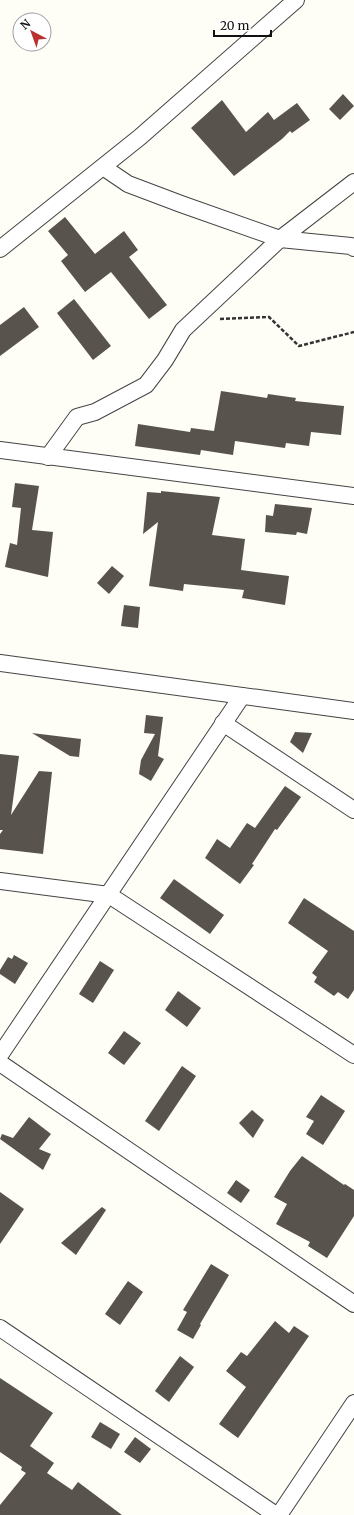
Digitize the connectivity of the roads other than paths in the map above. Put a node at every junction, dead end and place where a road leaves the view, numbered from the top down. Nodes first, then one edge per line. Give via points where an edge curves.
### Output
1 (296, 0) edge
2 (103, 167) junction
3 (354, 182) edge
4 (280, 239) junction
5 (354, 248) edge
6 (0, 250) edge
7 (0, 450) edge
8 (48, 457) junction
9 (354, 496) edge
10 (0, 663) edge
11 (242, 696) junction
12 (354, 711) edge
13 (223, 723) junction
14 (354, 810) edge
15 (0, 881) edge
16 (108, 895) junction
17 (0, 1055) edge
18 (354, 1056) edge
19 (0, 1063) edge
20 (354, 1304) edge
21 (0, 1328) edge
22 (354, 1404) edge
23 (276, 1515) edge
24 (279, 1515) edge

1 - 2 street
2 - 4 street via 128,184
2 - 6 street
3 - 4 street
4 - 5 street
4 - 8 street via 183,330 166,360 146,385 95,412 77,417
7 - 8 street
8 - 9 street
10 - 11 street
11 - 12 street
11 - 13 street
13 - 14 street
13 - 16 street
15 - 16 street
16 - 17 street
16 - 18 street
19 - 20 street
21 - 23 street
22 - 24 street

